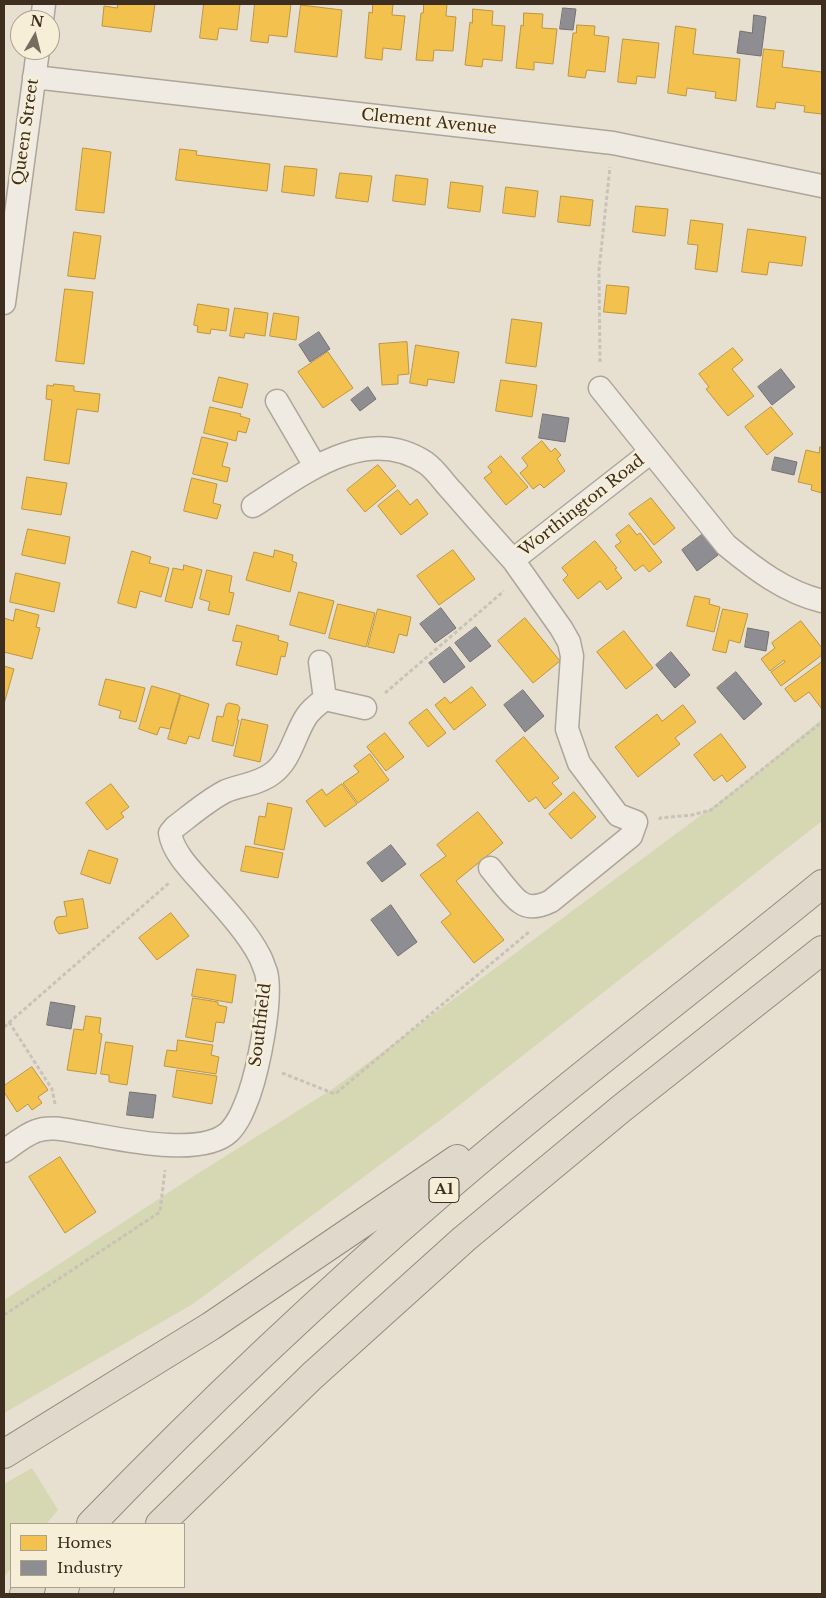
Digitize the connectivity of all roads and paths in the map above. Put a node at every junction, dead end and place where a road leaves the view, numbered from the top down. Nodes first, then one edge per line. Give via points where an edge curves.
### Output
1 (37, 60) edge
2 (34, 78) junction
3 (613, 143) junction
4 (822, 186) edge
5 (4, 303) edge
6 (600, 388) joint
7 (277, 401) dead end
8 (651, 452) junction
9 (315, 466) junction
10 (253, 506) dead end
11 (518, 567) junction
12 (822, 602) edge
13 (320, 662) dead end
14 (325, 699) junction
15 (365, 708) joint
16 (188, 867) junction
17 (490, 868) dead end
18 (822, 884) edge
19 (822, 950) edge
20 (4, 1022) edge
21 (9, 1022) junction
22 (4, 1027) edge
23 (595, 1065) junction
24 (56, 1128) junction
25 (168, 1146) junction
26 (4, 1151) edge
27 (4, 1315) edge
28 (4, 1454) edge
29 (92, 1523) edge
30 (161, 1523) edge

1 - 2 street, Queen Street
2 - 3 street, Clement Avenue
2 - 5 street, Queen Street
3 - 4 street, Clement Avenue
3 - 6 path via 599,270
6 - 8 street, Worthington Road
7 - 9 street
8 - 11 street, Worthington Road
8 - 12 street, Worthington Road via 726,545 778,584
9 - 10 street, Worthington Road
9 - 11 street, Worthington Road via 346,454 375,448 402,450 428,464
11 - 15 path
11 - 17 street, Worthington Road via 569,642 572,656 567,729 578,762 618,816 636,822 631,836 543,905 520,903
13 - 14 street
14 - 15 street
14 - 16 street, Southfield via 307,716 288,756 272,774 216,797 170,833 171,842
16 - 21 path
16 - 25 street, Southfield via 259,955 266,973 268,995 258,1064 238,1121 228,1133 213,1141
18 - 23 highway, A1
19 - 30 highway via 622,1108 464,1239 312,1376
20 - 21 path
21 - 22 path
21 - 24 path via 52,1089 57,1112
23 - 28 highway, A1 via 211,1326
23 - 29 highway, A1 via 442,1191 295,1323 152,1460
24 - 25 street, Southfield
24 - 26 street, Southfield via 36,1130
25 - 27 path via 160,1212

